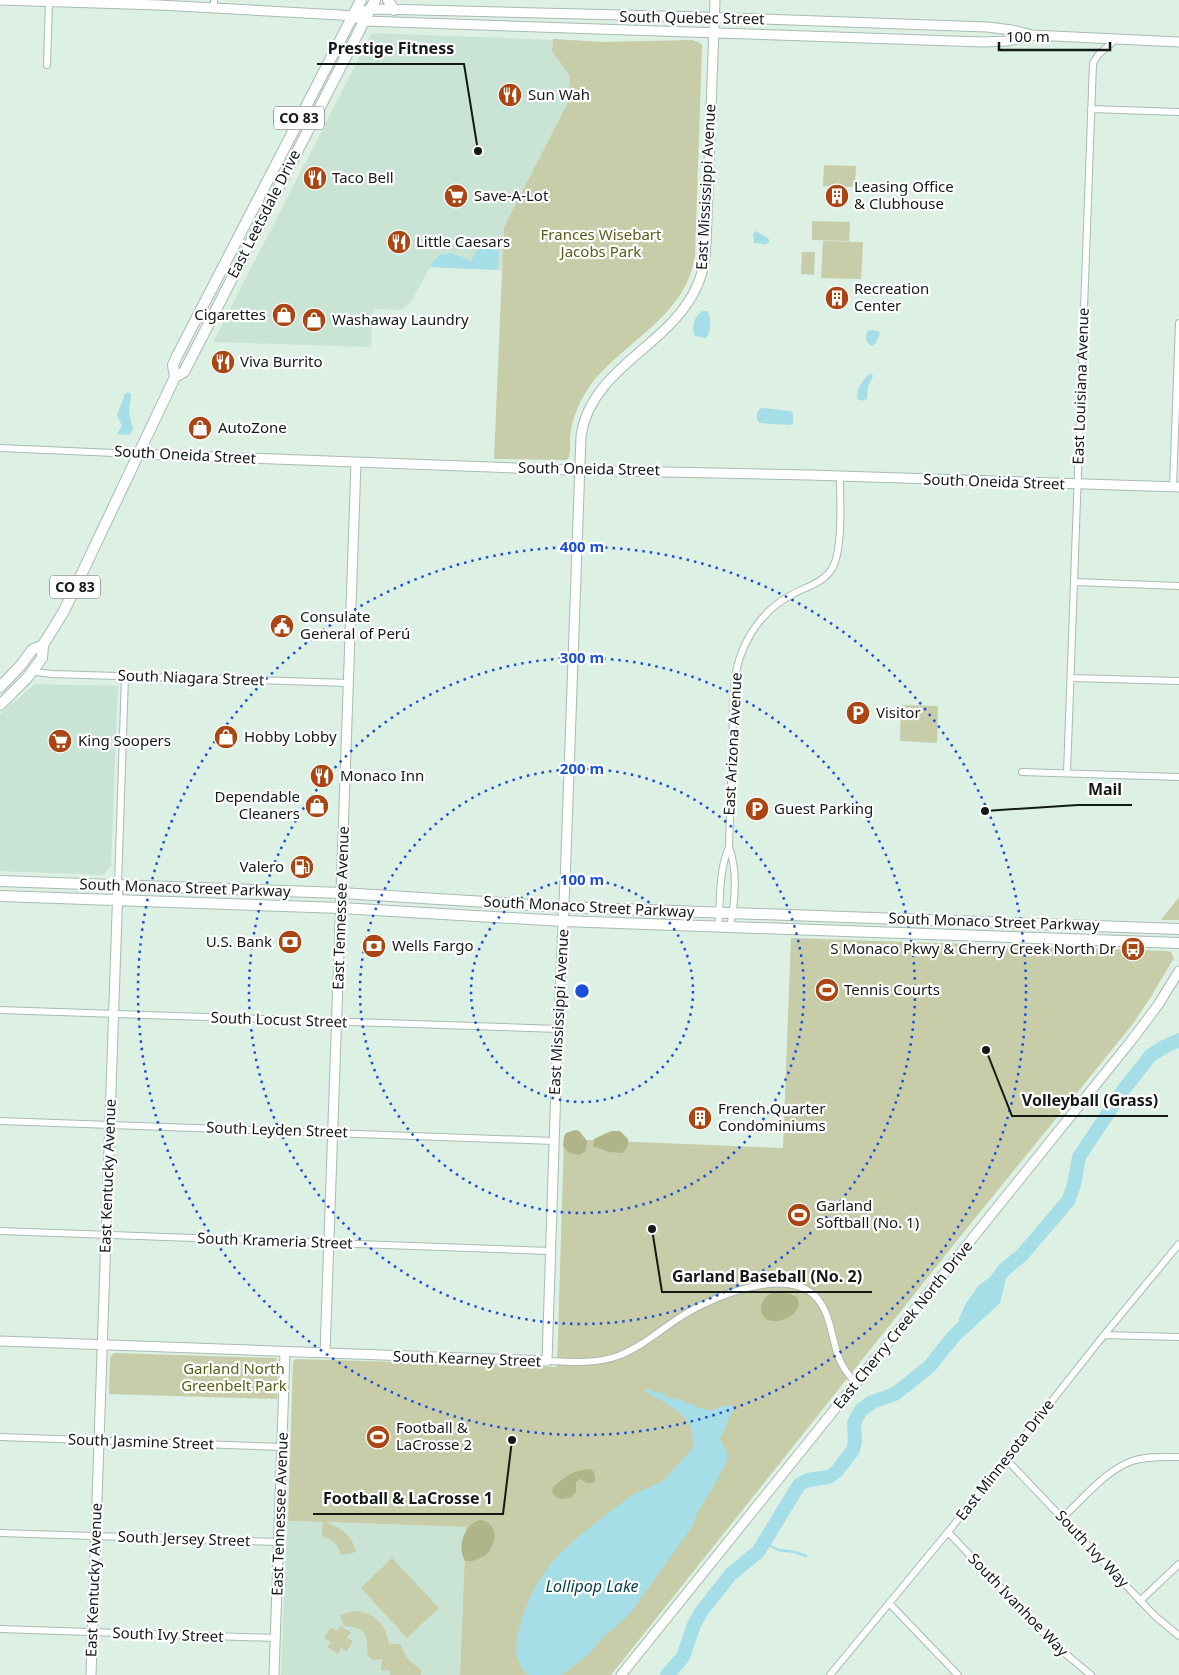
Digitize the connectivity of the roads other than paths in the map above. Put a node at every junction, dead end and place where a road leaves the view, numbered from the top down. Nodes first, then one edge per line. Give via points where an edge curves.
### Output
1 (0, 0) edge
2 (361, 0) edge
3 (388, 0) edge
4 (715, 0) edge
5 (49, 2) junction
6 (214, 4) edge
7 (373, 5) edge
8 (394, 10) junction
9 (352, 16) junction
10 (714, 18) junction
11 (364, 21) junction
12 (713, 32) junction
13 (1032, 35) junction
14 (1116, 38) junction
15 (1179, 42) edge
16 (48, 65) dead end
17 (1091, 109) junction
18 (1179, 112) edge
19 (1179, 323) edge
20 (175, 377) junction
21 (0, 448) edge
22 (138, 454) junction
23 (356, 463) junction
24 (579, 469) junction
25 (840, 476) junction
26 (1078, 485) junction
27 (1176, 487) edge
28 (1074, 582) junction
29 (1179, 586) edge
30 (43, 645) junction
31 (33, 670) junction
32 (126, 676) junction
33 (1071, 678) junction
34 (1179, 681) edge
35 (349, 683) junction
36 (0, 687) edge
37 (0, 705) edge
38 (1022, 772) dead end
39 (1068, 773) junction
40 (1179, 777) edge
41 (729, 847) junction
42 (0, 881) edge
43 (118, 885) junction
44 (342, 893) junction
45 (0, 896) edge
46 (117, 900) junction
47 (564, 907) junction
48 (342, 908) junction
49 (720, 912) junction
50 (733, 913) junction
51 (563, 921) junction
52 (718, 927) junction
53 (730, 927) junction
54 (1179, 929) edge
55 (1179, 943) edge
56 (1179, 970) edge
57 (0, 1010) edge
58 (113, 1014) junction
59 (337, 1022) junction
60 (558, 1029) junction
61 (0, 1121) edge
62 (110, 1125) junction
63 (333, 1132) junction
64 (554, 1141) junction
65 (0, 1231) edge
66 (106, 1235) junction
67 (329, 1243) junction
68 (1179, 1244) edge
69 (550, 1251) junction
70 (1104, 1335) junction
71 (1179, 1337) edge
72 (0, 1341) edge
73 (102, 1345) junction
74 (285, 1352) junction
75 (325, 1353) junction
76 (547, 1361) junction
77 (856, 1383) junction
78 (0, 1437) edge
79 (98, 1440) junction
80 (282, 1446) junction
81 (1179, 1457) edge
82 (1006, 1459) junction
83 (1063, 1517) junction
84 (948, 1532) junction
85 (0, 1533) edge
86 (95, 1536) junction
87 (279, 1542) junction
88 (1179, 1564) edge
89 (1140, 1601) junction
90 (888, 1604) junction
91 (0, 1629) edge
92 (92, 1632) junction
93 (1179, 1636) edge
94 (275, 1638) junction
95 (91, 1675) edge
96 (274, 1675) edge
97 (621, 1675) edge
98 (830, 1675) edge
99 (958, 1675) edge
100 (1091, 1675) edge

1 - 5 street, South Quebec Street
2 - 9 main road, CO 83
3 - 8 main road
4 - 10 street, East Mississippi Avenue
5 - 6 street, South Quebec Street
5 - 16 street
6 - 9 street, South Quebec Street
7 - 8 street, South Quebec Street
7 - 9 street, South Quebec Street
7 - 11 main road, CO 83
8 - 10 street, South Quebec Street
9 - 11 street, South Quebec Street
9 - 20 main road, East Leetsdale Drive / CO 83 via 176,358 173,365
10 - 12 street, East Mississippi Avenue
10 - 13 street, South Quebec Street via 987,27
11 - 12 street, South Quebec Street
11 - 20 main road, East Leetsdale Drive / CO 83 via 184,372
12 - 13 street, South Quebec Street via 983,42 1008,41
12 - 24 street, East Mississippi Avenue via 706,245 702,273 695,292 680,312 595,397 582,429
13 - 14 street, South Quebec Street
14 - 15 street, South Quebec Street
14 - 17 street, East Louisiana Avenue via 1093,63
17 - 18 street
17 - 26 street, East Louisiana Avenue
19 - 27 street
20 - 22 main road, East Leetsdale Drive / CO 83
21 - 22 street, South Oneida Street
22 - 23 street, South Oneida Street
22 - 30 main road, East Leetsdale Drive / CO 83 via 64,610
23 - 24 street, South Oneida Street
23 - 35 street, East Tennessee Avenue
24 - 25 street, South Oneida Street
24 - 47 street, East Mississippi Avenue
25 - 26 street, South Oneida Street
25 - 41 street, East Arizona Avenue via 838,552 833,566 818,583 790,596 768,612 751,632 738,662 734,687
26 - 27 street, South Oneida Street
26 - 28 street, East Louisiana Avenue
28 - 29 street
28 - 33 street, East Louisiana Avenue
30 - 31 main road, East Leetsdale Drive / CO 83 via 42,658
30 - 36 main road, East Leetsdale Drive / CO 83 via 32,650
31 - 32 street, South Niagara Street via 50,674
31 - 37 main road, East Leetsdale Drive / CO 83
32 - 35 street, South Niagara Street
32 - 43 street, East Kentucky Avenue
33 - 34 street
33 - 39 street, East Louisiana Avenue
35 - 44 street, East Tennessee Avenue
38 - 39 street
39 - 40 street
41 - 49 street, East Arizona Avenue via 722,872
41 - 50 street, East Arizona Avenue via 734,868
42 - 43 main road, South Monaco Street Parkway
43 - 44 main road, South Monaco Street Parkway
43 - 46 street, East Kentucky Avenue
44 - 47 main road, South Monaco Street Parkway
44 - 48 street, East Tennessee Avenue
45 - 46 main road, South Monaco Street Parkway
46 - 48 main road, South Monaco Street Parkway
46 - 58 street, East Kentucky Avenue
47 - 49 main road, South Monaco Street Parkway
47 - 51 street, East Mississippi Avenue
48 - 51 main road, South Monaco Street Parkway
48 - 59 street, East Tennessee Avenue
49 - 50 main road, South Monaco Street Parkway
49 - 52 street, East Arizona Avenue
50 - 53 street, East Arizona Avenue
50 - 54 main road, South Monaco Street Parkway
51 - 52 main road, South Monaco Street Parkway
51 - 60 street, East Mississippi Avenue
52 - 53 main road, South Monaco Street Parkway
53 - 55 main road, South Monaco Street Parkway
56 - 77 street, East Cherry Creek North Drive via 1131,1041
57 - 58 street, South Locust Street
58 - 59 street, South Locust Street
58 - 62 street, East Kentucky Avenue
59 - 60 street, South Locust Street
59 - 63 street, East Tennessee Avenue
60 - 64 street, East Mississippi Avenue
61 - 62 street, South Leyden Street
62 - 63 street, South Leyden Street
62 - 66 street, East Kentucky Avenue
63 - 64 street, South Leyden Street
63 - 67 street, East Tennessee Avenue
64 - 69 street, East Mississippi Avenue
65 - 66 street, South Krameria Street
66 - 67 street, South Krameria Street
66 - 73 street, East Kentucky Avenue
67 - 69 street, South Krameria Street
67 - 75 street, East Tennessee Avenue
68 - 70 street, East Minnesota Drive
69 - 76 street, East Mississippi Avenue
70 - 71 street
70 - 82 street, East Minnesota Drive
72 - 73 street, South Kearney Street
73 - 74 street, South Kearney Street
73 - 79 street, East Kentucky Avenue
74 - 75 street, South Kearney Street
74 - 80 street, East Tennessee Avenue
75 - 76 street, South Kearney Street
76 - 77 street, South Kearney Street via 612,1358 633,1349 681,1316 707,1303 750,1288 782,1284 805,1289 816,1298 827,1319 841,1363
77 - 97 street, East Cherry Creek North Drive
78 - 79 street, South Jasmine Street
79 - 80 street, South Jasmine Street
79 - 86 street, East Kentucky Avenue
80 - 87 street, East Tennessee Avenue
81 - 83 street via 1147,1458 1123,1465 1106,1476
82 - 83 street, South Ivy Way
82 - 84 street, East Minnesota Drive
83 - 89 street, South Ivy Way
84 - 90 street, East Minnesota Drive
84 - 100 street, South Ivanhoe Way via 1055,1645
85 - 86 street, South Jersey Street
86 - 87 street, South Jersey Street
86 - 92 street, East Kentucky Avenue
87 - 94 street, East Tennessee Avenue
88 - 89 street
89 - 93 street, South Ivy Way
90 - 98 street, East Minnesota Drive
90 - 99 street
91 - 92 street, South Ivy Street
92 - 94 street, South Ivy Street
92 - 95 street, East Kentucky Avenue
94 - 96 street, East Tennessee Avenue

